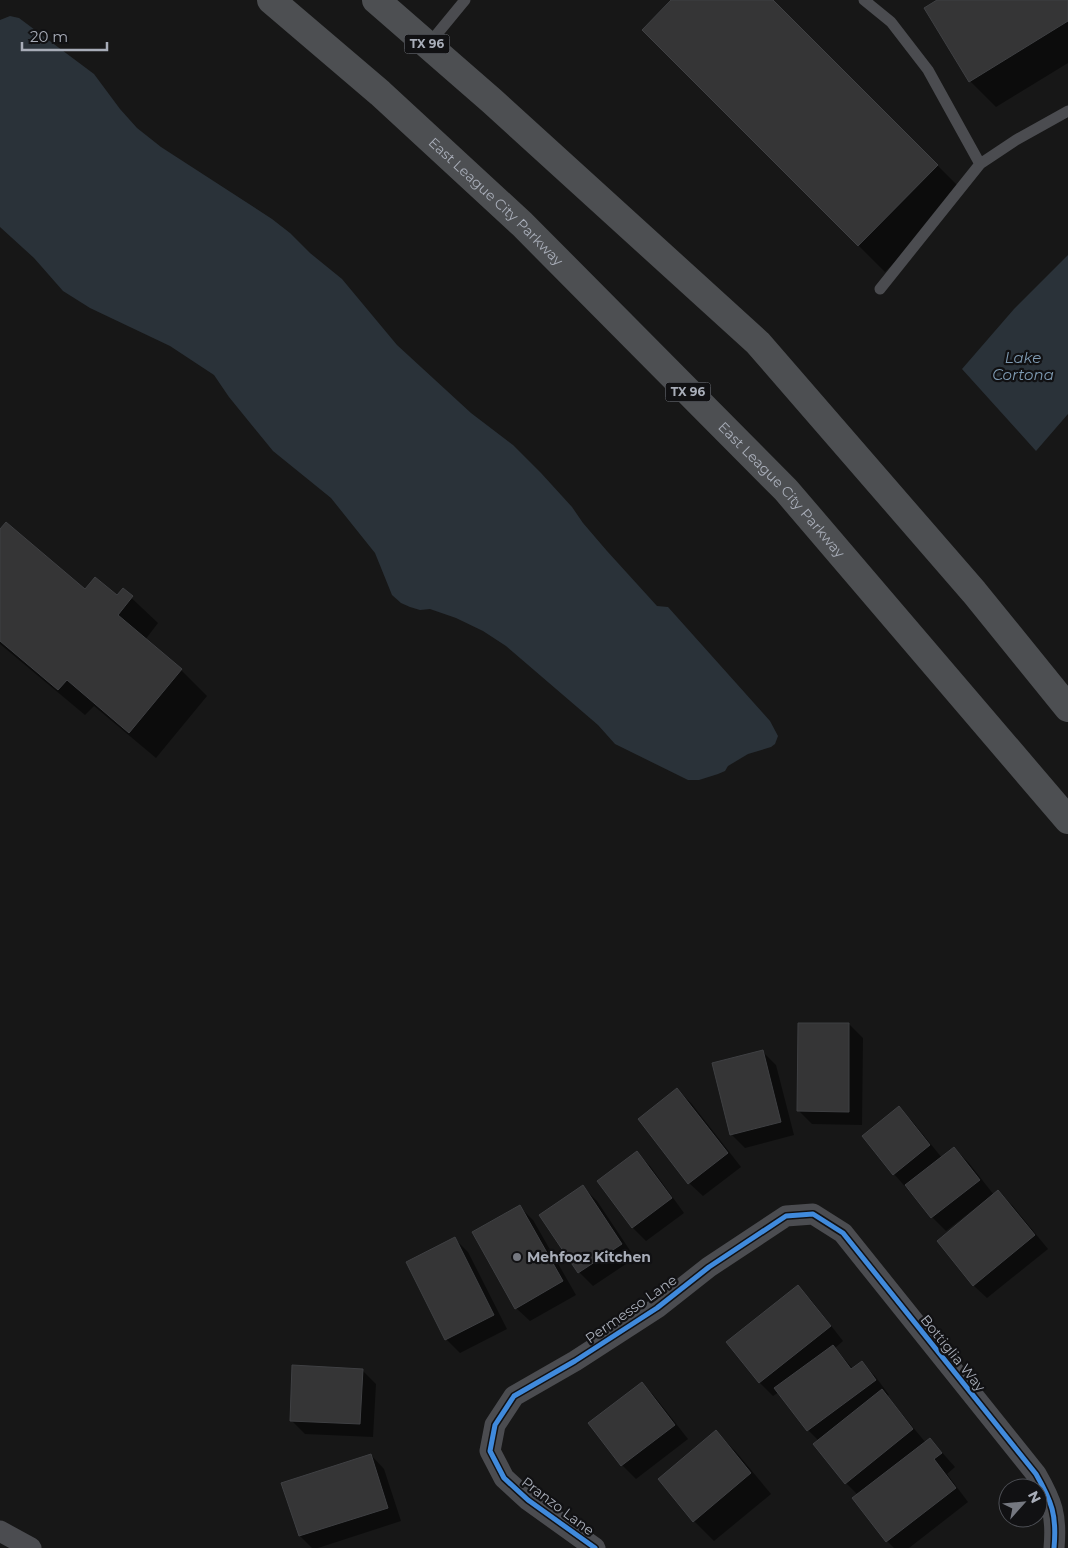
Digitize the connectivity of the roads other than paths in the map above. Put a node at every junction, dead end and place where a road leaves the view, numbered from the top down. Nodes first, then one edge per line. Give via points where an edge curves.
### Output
1 (271, 0) edge
2 (376, 0) edge
3 (465, 0) edge
4 (864, 0) edge
5 (428, 45) junction
6 (1068, 112) edge
7 (980, 164) junction
8 (880, 289) dead end
9 (1068, 708) edge
10 (1068, 820) edge
11 (786, 1216) joint
12 (495, 1425) joint
13 (0, 1531) edge
14 (31, 1548) edge
15 (595, 1548) edge
16 (1054, 1548) edge

1 - 10 main road, East League City Parkway / TX 96 via 380,93 522,224 786,490
2 - 5 main road, TX 96
3 - 5 lane
4 - 7 lane via 891,22 928,70
5 - 9 main road, TX 96 via 758,343 974,592
6 - 7 lane
7 - 8 lane
11 - 12 street, Permesso Lane via 709,1267 657,1308 514,1396
11 - 16 street, Bottiglia Way via 813,1214 843,1233 1036,1474 1050,1499 1056,1528
12 - 15 street, Pranzo Lane via 490,1451 504,1478 528,1500
13 - 14 street

